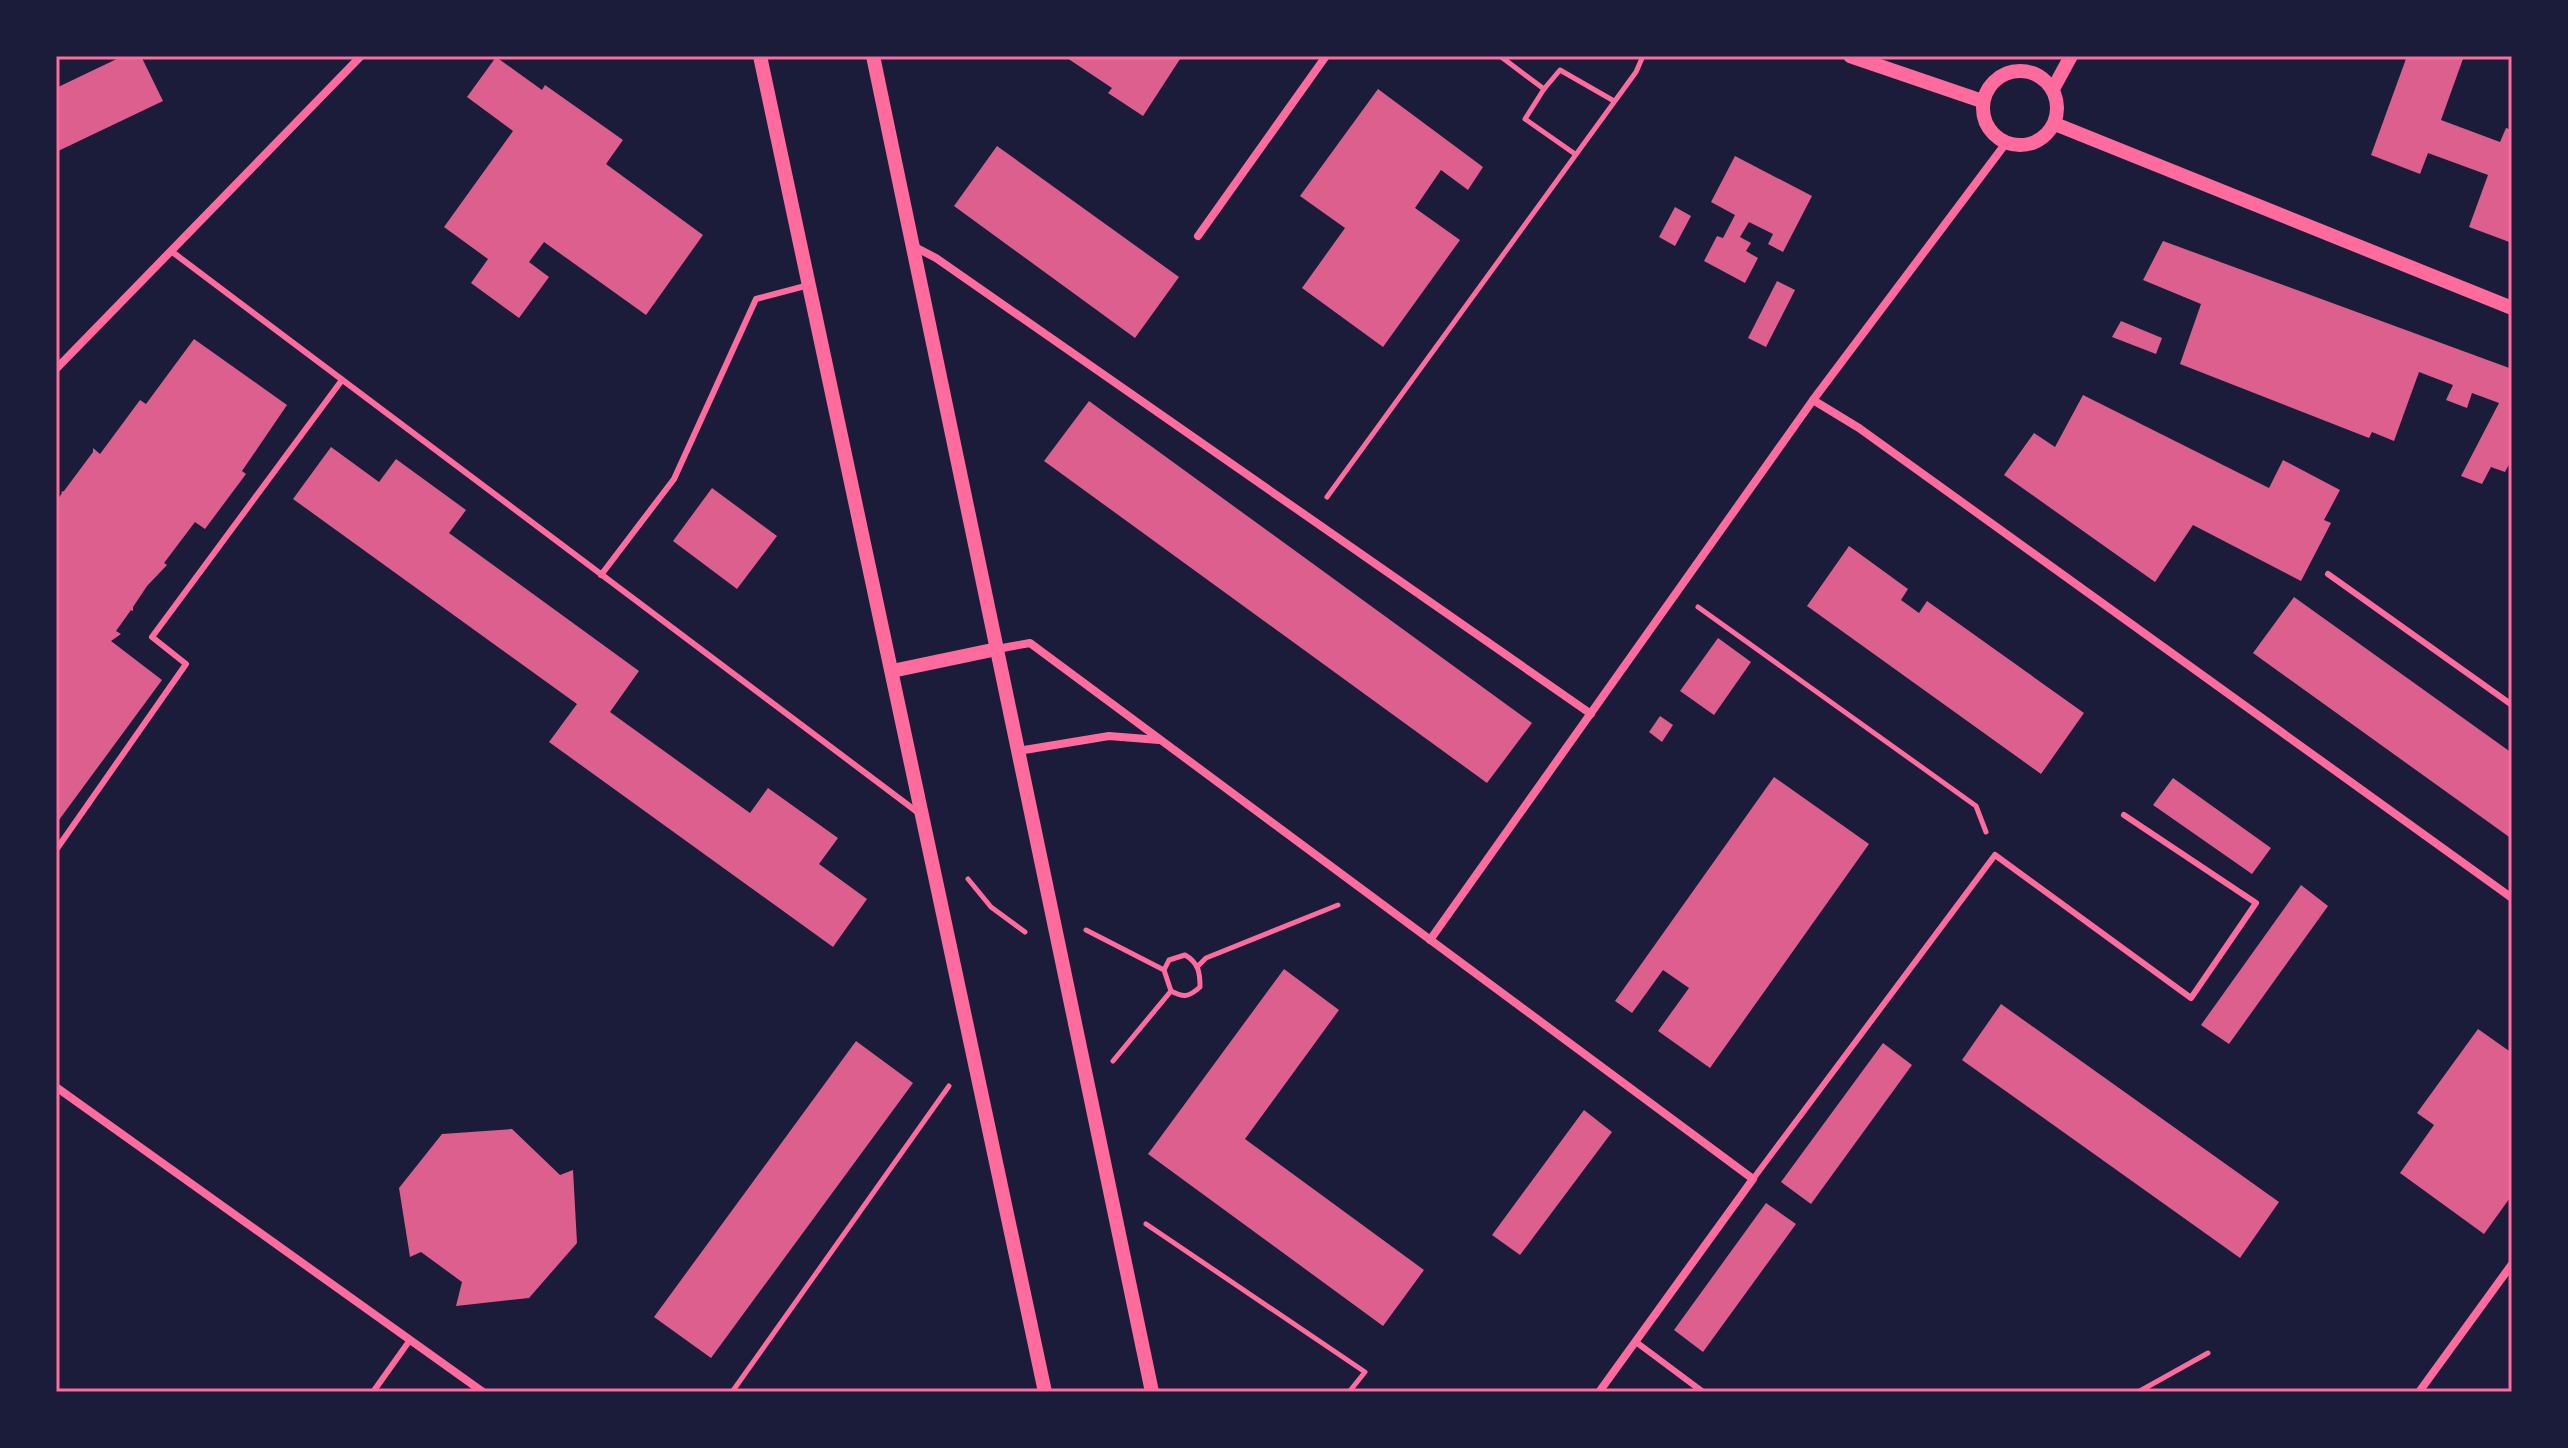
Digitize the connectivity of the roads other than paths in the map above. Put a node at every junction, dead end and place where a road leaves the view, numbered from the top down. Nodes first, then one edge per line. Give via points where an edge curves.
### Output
1 (361, 56) edge
2 (760, 56) edge
3 (873, 56) edge
4 (1326, 56) edge
5 (1850, 56) edge
6 (2015, 56) edge
7 (2071, 56) edge
8 (2007, 73) junction
9 (2053, 89) junction
10 (1982, 101) junction
11 (2055, 124) junction
12 (2006, 143) junction
13 (1198, 236) dead end
14 (912, 246) junction
15 (171, 251) junction
16 (809, 285) junction
17 (2512, 308) edge
18 (56, 369) edge
19 (342, 380) junction
20 (1813, 400) junction
21 (2328, 574) dead end
22 (601, 575) junction
23 (997, 649) junction
24 (892, 671) junction
25 (2512, 705) edge
26 (1591, 714) junction
27 (1159, 740) junction
28 (1018, 751) junction
29 (2124, 815) dead end
30 (922, 816) junction
31 (56, 850) edge
32 (2512, 898) edge
33 (1430, 940) junction
34 (56, 1087) edge
35 (1753, 1179) junction
36 (2512, 1264) edge
37 (410, 1340) junction
38 (1636, 1342) junction
39 (373, 1392) edge
40 (483, 1392) edge
41 (1045, 1392) edge
42 (1152, 1392) edge
43 (1599, 1392) edge
44 (1703, 1392) edge
45 (2419, 1392) edge

1 - 15 street
2 - 16 street
3 - 14 street
4 - 13 street
5 - 10 street
6 - 8 street
7 - 9 street
8 - 9 street via 2024,70
8 - 10 street via 1991,84
9 - 11 street
10 - 12 street via 1991,133
11 - 12 street via 2042,139 2025,146
11 - 17 street
12 - 20 street
14 - 23 street
14 - 26 street
15 - 18 street
15 - 19 lane
16 - 22 lane via 756,299 674,479
16 - 24 street
19 - 22 lane
19 - 31 lane via 152,637 186,664
20 - 26 street
20 - 32 street
21 - 25 lane
22 - 30 lane
23 - 24 street
23 - 27 street via 1030,643
23 - 28 street
24 - 30 street
26 - 33 street
27 - 28 street via 1109,736
27 - 33 street
28 - 42 street
29 - 35 lane via 2256,903 2191,998 1995,855
30 - 41 street
33 - 35 street
34 - 37 street
35 - 38 street
36 - 45 street
37 - 39 lane
37 - 40 street
38 - 43 street
38 - 44 lane

